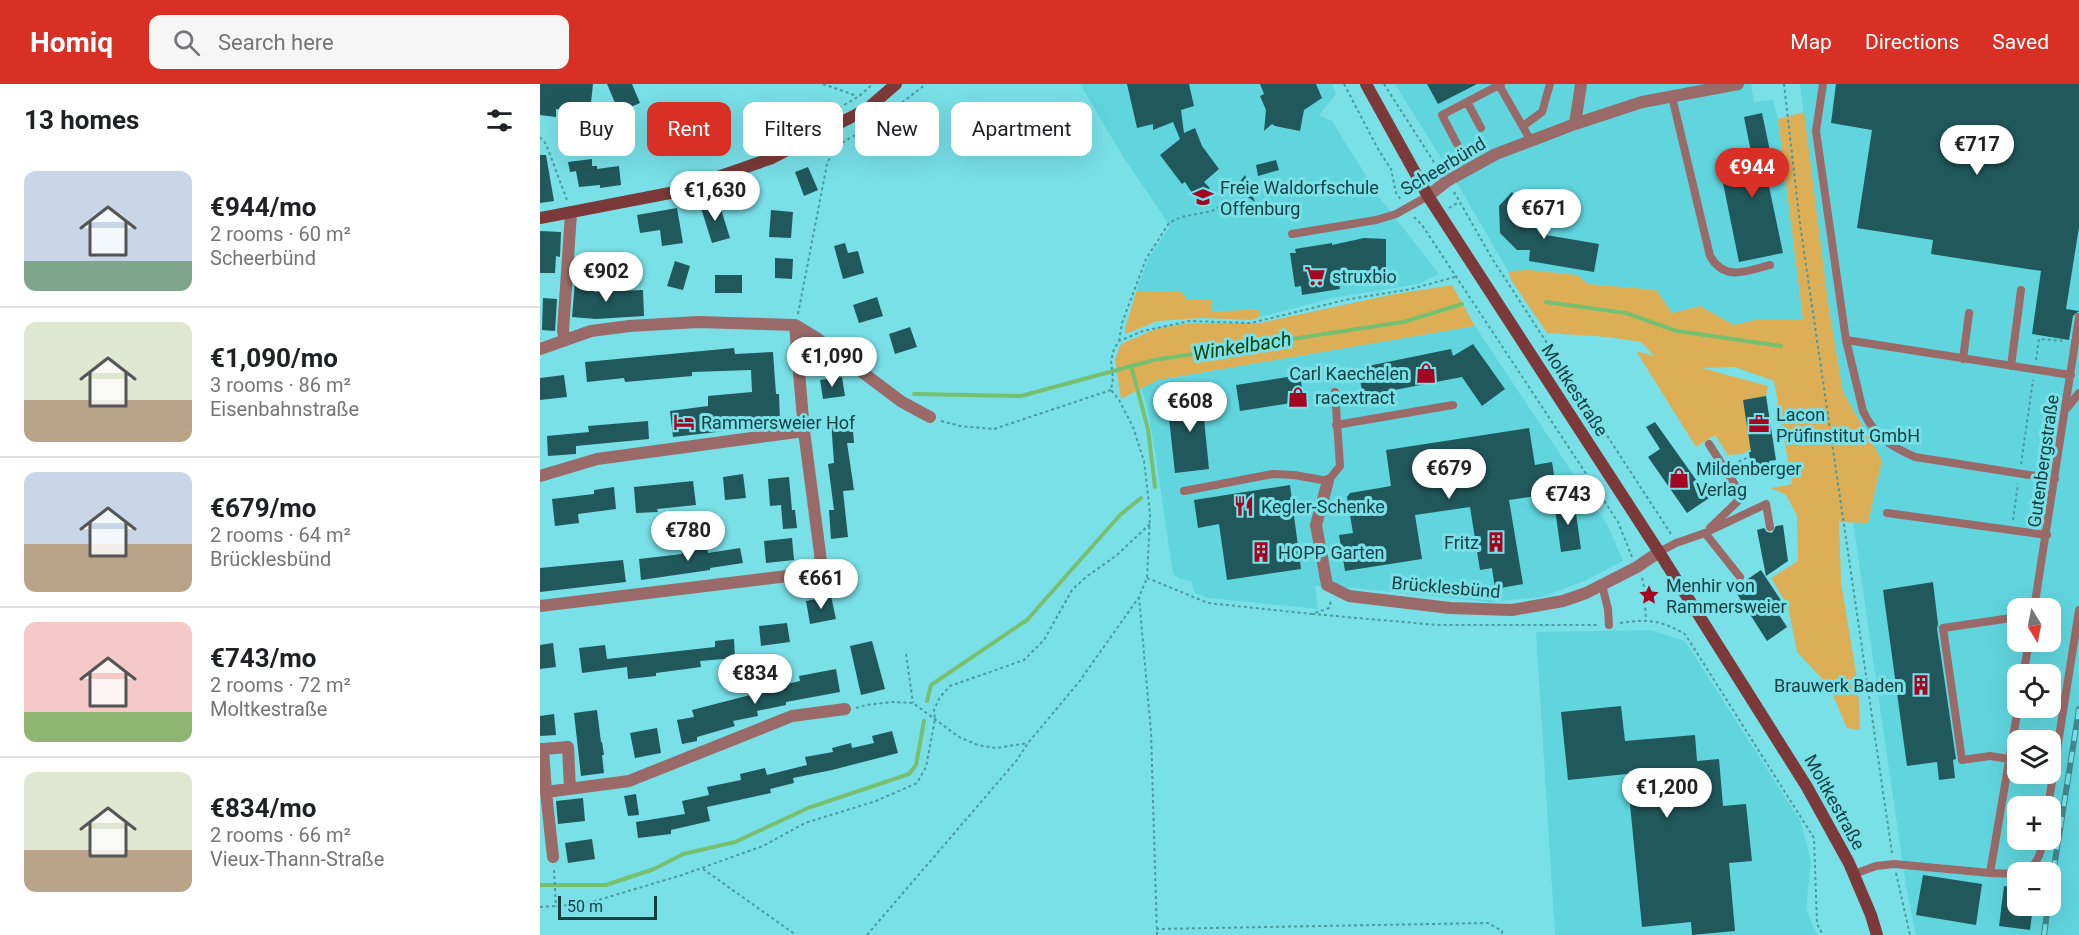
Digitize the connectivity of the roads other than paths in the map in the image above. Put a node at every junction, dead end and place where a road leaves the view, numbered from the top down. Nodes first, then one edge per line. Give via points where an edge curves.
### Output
1 (897, 84) edge
2 (1366, 84) edge
3 (1550, 84) edge
4 (1581, 84) edge
5 (1738, 84) edge
6 (1823, 84) edge
7 (1500, 85) edge
8 (1672, 97) junction
9 (1467, 102) junction
10 (1575, 124) junction
11 (1523, 126) junction
12 (1481, 128) dead end
13 (1531, 141) junction
14 (1457, 144) dead end
15 (1428, 196) junction
16 (571, 213) junction
17 (540, 218) edge
18 (1292, 234) dead end
19 (1770, 266) dead end
20 (2021, 290) dead end
21 (1969, 313) dead end
22 (2079, 317) edge
23 (795, 325) junction
24 (565, 340) junction
25 (1846, 340) junction
26 (540, 350) edge
27 (1963, 359) junction
28 (2011, 366) junction
29 (2071, 375) junction
30 (1335, 392) dead end
31 (2079, 393) edge
32 (1453, 405) dead end
33 (2066, 409) junction
34 (930, 417) road end
35 (1336, 425) junction
36 (804, 431) junction
37 (1708, 444) dead end
38 (540, 476) edge
39 (2055, 479) junction
40 (1328, 481) junction
41 (1184, 491) dead end
42 (1887, 513) dead end
43 (1770, 527) dead end
44 (1705, 533) junction
45 (2047, 535) junction
46 (1659, 552) junction
47 (1740, 578) dead end
48 (1602, 585) junction
49 (2036, 598) edge
50 (540, 606) edge
51 (2079, 610) edge
52 (2007, 619) edge
53 (1609, 625) road end
54 (845, 709) road end
55 (541, 749) edge
56 (2007, 759) edge
57 (2007, 771) edge
58 (570, 789) junction
59 (546, 792) junction
60 (2050, 796) edge
61 (553, 857) dead end
62 (1854, 873) junction
63 (1990, 873) junction
64 (2007, 874) edge
65 (1877, 935) edge

1 - 16 street via 867,109 772,158 675,192
2 - 15 street, Moltkestraße
3 - 11 lane via 1542,112
4 - 10 street
5 - 8 street, Scheerbünd
6 - 25 lane via 1816,131
7 - 9 lane
7 - 11 lane
8 - 10 street, Scheerbünd via 1642,102
8 - 19 lane via 1710,256 1716,267 1734,273
9 - 12 lane
9 - 14 lane via 1442,116
10 - 13 street, Scheerbünd
11 - 13 lane
13 - 15 street, Scheerbünd via 1496,154
15 - 18 lane, Scheerbünd via 1376,220
15 - 46 street, Moltkestraße
16 - 17 street
16 - 24 street
20 - 28 lane
21 - 27 lane
22 - 29 lane, Gutenbergstraße
23 - 24 street via 663,323 591,331
23 - 34 street via 902,402
23 - 36 street
24 - 26 street
25 - 27 lane
25 - 39 lane via 1863,411 1873,431 1897,449 1915,457
27 - 28 lane
28 - 29 lane
29 - 33 lane, Gutenbergstraße
30 - 35 lane
31 - 33 lane
32 - 35 lane
33 - 39 lane, Gutenbergstraße
35 - 40 lane via 1340,466
36 - 38 street via 597,459
36 - 50 street via 820,561 804,574
37 - 44 lane via 1736,485 1738,501
39 - 45 lane, Gutenbergstraße
40 - 41 lane via 1273,474
40 - 48 street, Brücklesbünd via 1316,525 1327,585 1349,596 1450,608 1512,610 1563,601
42 - 45 lane
43 - 44 lane via 1766,504
44 - 46 lane
44 - 47 lane
45 - 49 lane, Gutenbergstraße
46 - 48 street, Brücklesbünd
46 - 62 street, Moltkestraße via 1796,768
48 - 53 lane
51 - 60 lane
52 - 56 lane via 1943,628 1962,760 1990,756
54 - 58 street via 792,716 629,781
55 - 58 street via 567,747
55 - 59 street
57 - 63 lane
58 - 59 street
59 - 61 street
62 - 63 lane via 1894,864
62 - 65 street, Moltkestraße
63 - 64 lane

